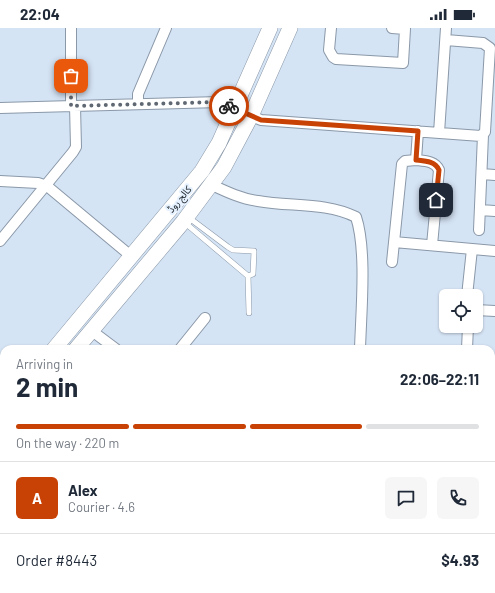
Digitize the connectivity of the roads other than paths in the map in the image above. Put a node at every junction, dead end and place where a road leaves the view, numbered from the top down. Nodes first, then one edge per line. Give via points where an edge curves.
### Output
1 (166, 28) edge
2 (270, 28) edge
3 (290, 28) edge
4 (331, 28) edge
5 (392, 28) edge
6 (446, 28) edge
7 (74, 29) edge
8 (446, 40) junction
9 (492, 68) edge
10 (138, 104) junction
11 (73, 106) junction
12 (0, 108) edge
13 (235, 109) junction
14 (251, 116) junction
15 (418, 131) junction
16 (438, 133) junction
17 (483, 135) junction
18 (416, 160) junction
19 (482, 174) junction
20 (495, 175) edge
21 (0, 181) edge
22 (212, 184) junction
23 (47, 186) junction
24 (480, 210) junction
25 (495, 211) edge
26 (185, 219) junction
27 (479, 230) dead end
28 (0, 241) edge
29 (394, 242) junction
30 (432, 245) junction
31 (472, 249) junction
32 (495, 250) edge
33 (131, 256) junction
34 (392, 262) dead end
35 (121, 268) junction
36 (248, 276) junction
37 (134, 279) junction
38 (469, 289) edge
39 (483, 310) edge
40 (495, 310) edge
41 (249, 313) dead end
42 (205, 318) dead end
43 (92, 331) junction
44 (468, 333) edge
45 (57, 345) edge
46 (80, 345) edge
47 (111, 345) edge
48 (185, 345) edge
49 (360, 345) edge
50 (467, 345) edge

1 - 10 street via 138,94
2 - 13 main road, کالج روڈ
3 - 14 main road, کالج روڈ
4 - 5 street via 329,50 336,59 404,62 405,29
6 - 8 street
7 - 11 street
8 - 9 street via 486,44 490,48
8 - 16 street
9 - 17 street
10 - 11 street
10 - 13 street via 220,102
11 - 12 street
11 - 23 street via 76,147
13 - 14 street
13 - 33 main road, کالج روڈ via 202,171
14 - 15 street via 261,120
14 - 22 main road, کالج روڈ
15 - 16 street
15 - 18 street
16 - 17 street
17 - 19 street
18 - 29 street via 405,161 402,164
18 - 30 street via 433,163 439,170
19 - 20 street
19 - 24 street
21 - 23 street via 38,183
22 - 26 main road, کالج روڈ
22 - 49 street via 258,202 330,208 342,210 356,217 361,263
23 - 28 street
23 - 33 street
24 - 25 street
24 - 27 street
26 - 36 lane
26 - 36 lane via 233,250 254,251 253,274
26 - 37 main road, کالج روڈ
29 - 30 street
29 - 34 street
30 - 31 street
31 - 32 street
31 - 38 street
33 - 35 main road, کالج روڈ
35 - 37 main road
35 - 45 main road, کالج روڈ
36 - 41 lane
37 - 43 main road, کالج روڈ
39 - 40 street
42 - 48 street
43 - 46 main road, کالج روڈ
43 - 47 street
44 - 50 street

